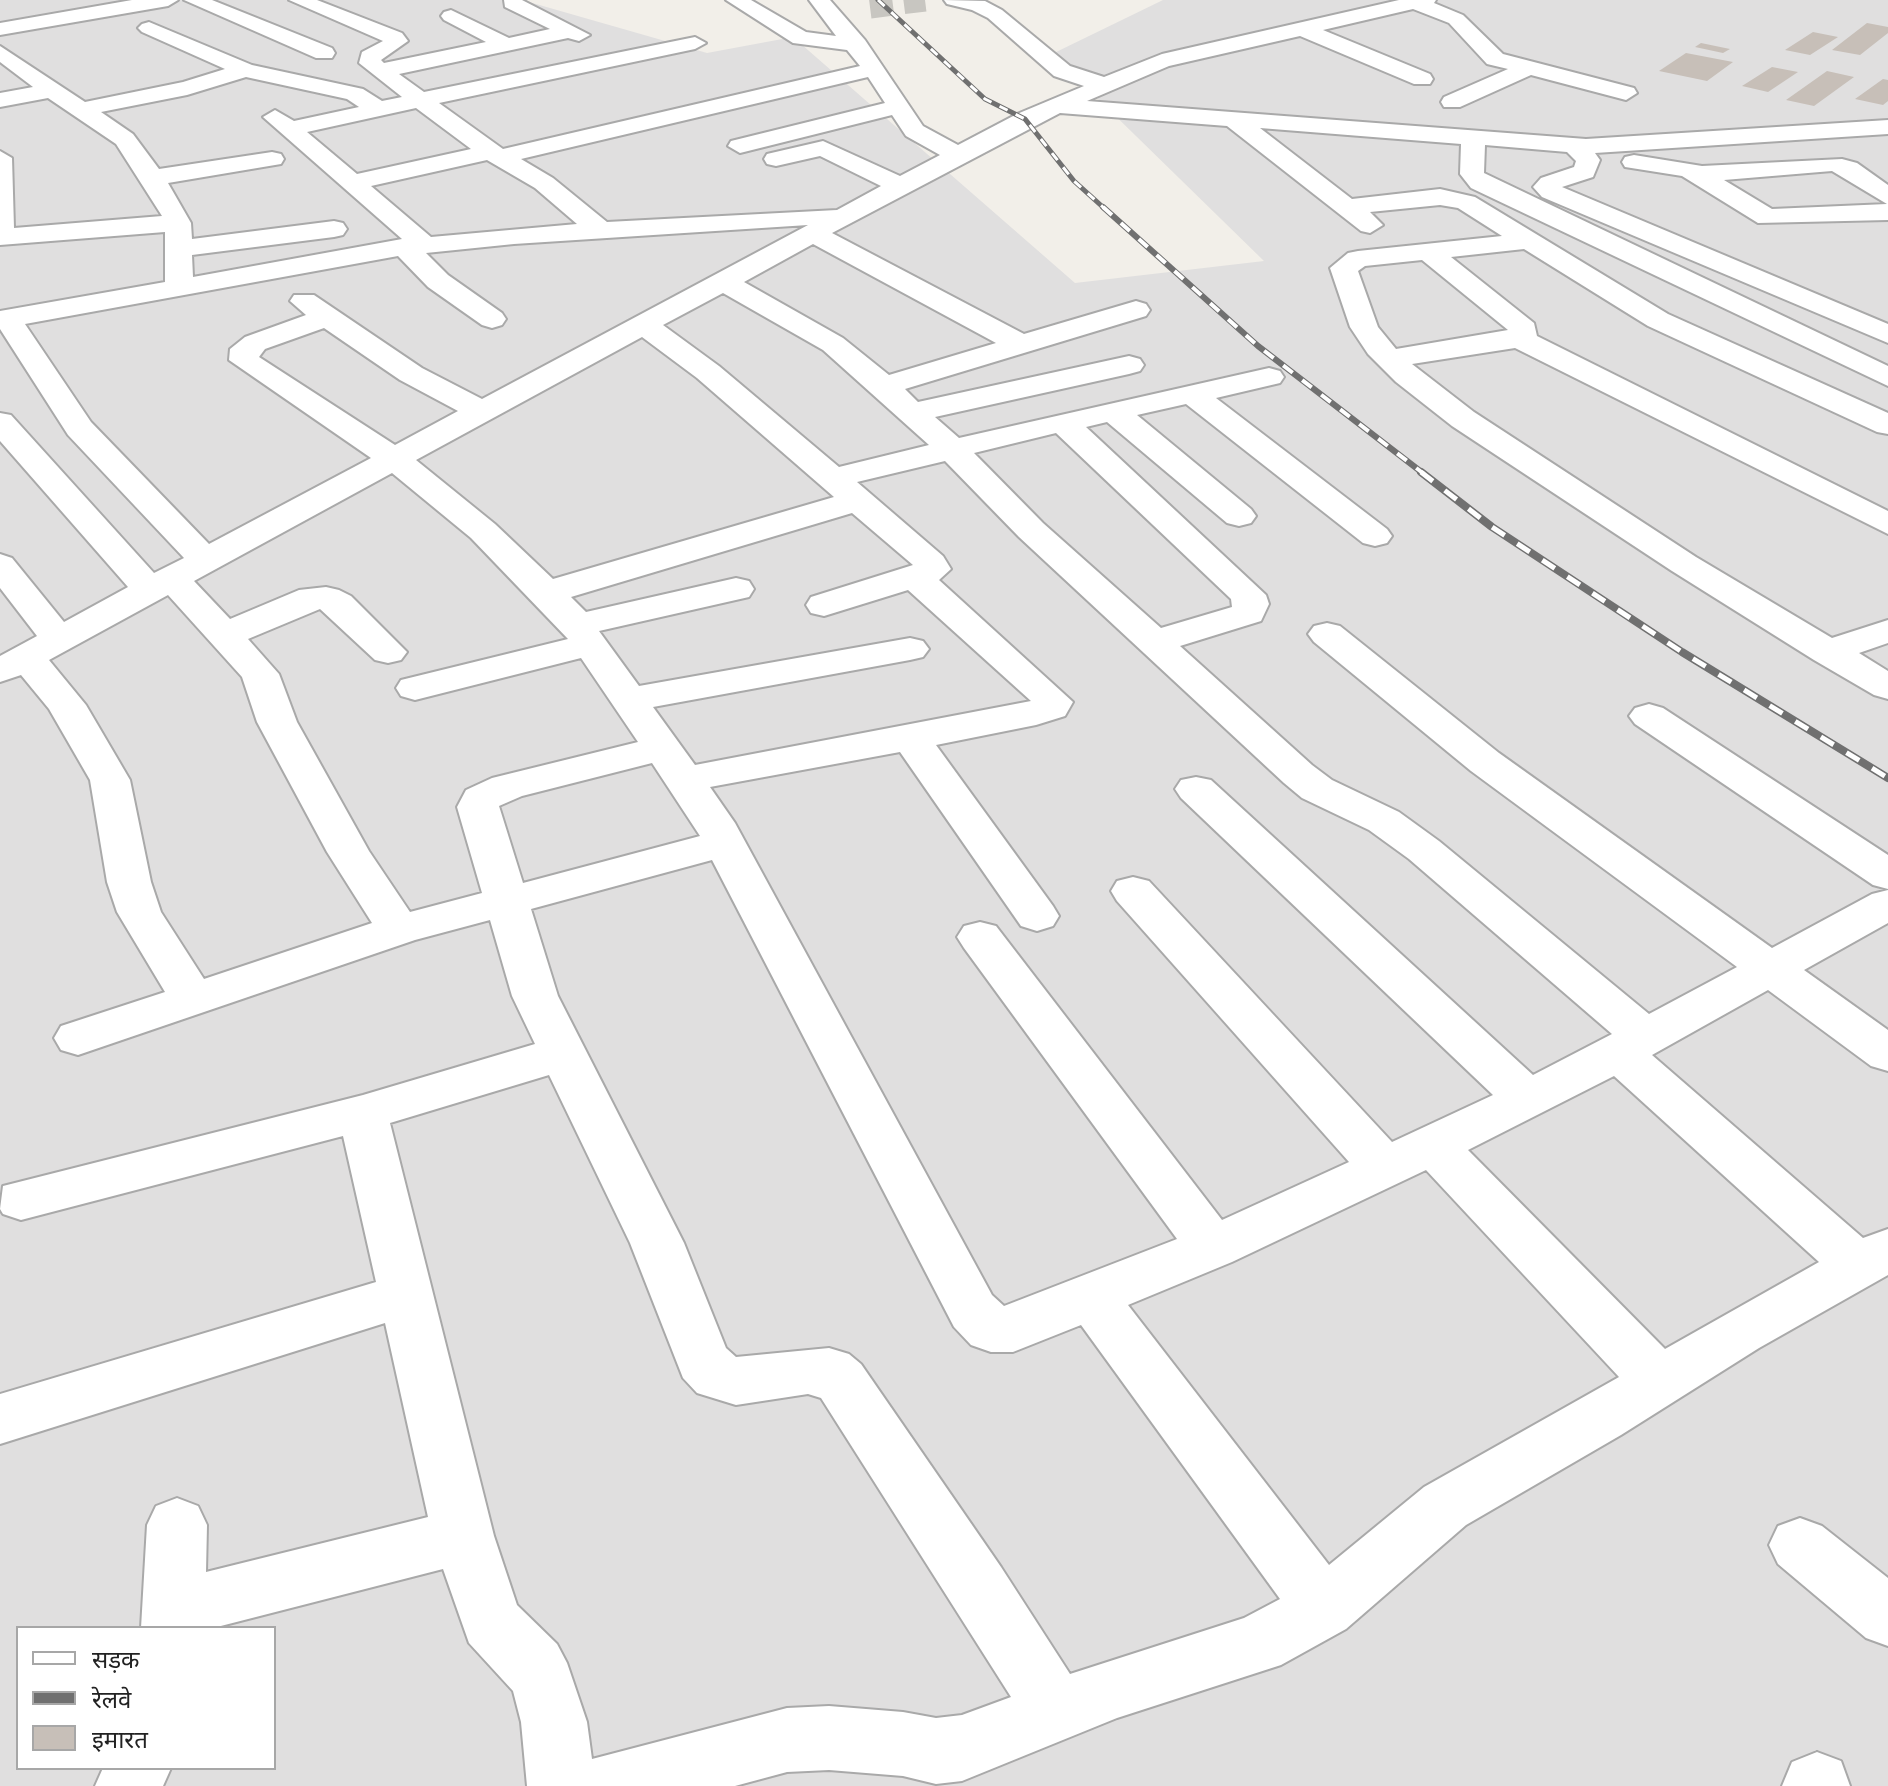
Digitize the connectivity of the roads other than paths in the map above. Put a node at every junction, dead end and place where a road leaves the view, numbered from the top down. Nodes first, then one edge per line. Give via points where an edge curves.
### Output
1 (168, 0) edge
2 (194, 0) edge
3 (299, 0) edge
4 (736, 0) edge
5 (819, 0) edge
6 (954, 0) edge
7 (995, 0) edge
8 (1420, 1) edge
9 (367, 3) dead end
10 (512, 3) dead end
11 (331, 12) junction
12 (858, 13) dead end
13 (451, 16) dead end
14 (149, 28) dead end
15 (0, 29) edge
16 (374, 29) junction
17 (1302, 29) junction
18 (571, 31) junction
19 (695, 43) dead end
20 (507, 45) junction
21 (324, 53) junction
22 (214, 56) junction
23 (624, 57) junction
24 (865, 57) junction
25 (5, 60) edge
26 (172, 65) dead end
27 (1529, 68) junction
28 (245, 70) junction
29 (379, 71) junction
30 (271, 77) junction
31 (1422, 79) dead end
32 (1102, 84) junction
33 (702, 89) dead end
34 (52, 90) junction
35 (1626, 93) dead end
36 (80, 97) junction
37 (417, 99) junction
38 (0, 100) edge
39 (1452, 102) dead end
40 (724, 104) junction
41 (1054, 106) junction
42 (377, 108) junction
43 (902, 115) junction
44 (1233, 119) junction
45 (1888, 127) edge
46 (780, 136) junction
47 (1473, 137) junction
48 (740, 146) dead end
49 (1413, 153) junction
50 (1582, 153) junction
51 (496, 155) junction
52 (958, 155) junction
53 (0, 158) edge
54 (272, 159) dead end
55 (762, 163) dead end
56 (1700, 174) junction
57 (151, 178) junction
58 (354, 182) junction
59 (900, 186) junction
60 (1440, 197) junction
61 (1888, 197) edge
62 (1346, 207) junction
63 (1888, 212) edge
64 (846, 215) junction
65 (334, 229) dead end
66 (601, 231) junction
67 (812, 233) junction
68 (179, 235) junction
69 (0, 237) edge
70 (1528, 241) junction
71 (414, 246) junction
72 (1418, 252) junction
73 (259, 271) junction
74 (722, 281) junction
75 (179, 286) junction
76 (1136, 310) dead end
77 (328, 317) junction
78 (4, 319) edge
79 (492, 319) dead end
80 (643, 324) junction
81 (1888, 334) edge
82 (1519, 338) junction
83 (1020, 344) junction
84 (1390, 359) junction
85 (1129, 365) dead end
86 (1269, 377) dead end
87 (1888, 377) edge
88 (884, 386) junction
89 (1192, 394) junction
90 (481, 411) junction
91 (1113, 411) junction
92 (913, 412) junction
93 (0, 422) edge
94 (1062, 422) junction
95 (1888, 425) edge
96 (952, 449) junction
97 (393, 458) junction
98 (843, 490) junction
99 (1239, 516) dead end
100 (1888, 524) edge
101 (1375, 536) dead end
102 (0, 565) edge
103 (174, 575) junction
104 (914, 576) junction
105 (736, 589) dead end
106 (824, 605) dead end
107 (571, 621) junction
108 (1888, 631) edge
109 (1327, 634) dead end
110 (225, 635) junction
111 (1154, 642) junction
112 (910, 649) dead end
113 (388, 652) dead end
114 (1827, 652) junction
115 (28, 655) edge
116 (1888, 687) edge
117 (415, 688) dead end
118 (626, 700) junction
119 (1649, 716) dead end
120 (910, 737) junction
121 (671, 764) junction
122 (1196, 789) dead end
123 (724, 843) junction
124 (1888, 875) edge
125 (1133, 891) dead end
126 (507, 900) junction
127 (1888, 904) edge
128 (1037, 916) dead end
129 (399, 930) junction
130 (980, 937) dead end
131 (1770, 969) junction
132 (193, 999) junction
133 (78, 1038) dead end
134 (1632, 1044) junction
135 (564, 1053) junction
136 (1888, 1054) edge
137 (1528, 1099) junction
138 (363, 1113) junction
139 (1433, 1146) junction
140 (1385, 1168) junction
141 (21, 1200) dead end
142 (1213, 1247) junction
143 (1873, 1257) edge
144 (407, 1294) junction
145 (1091, 1297) junction
146 (1660, 1382) junction
147 (0, 1419) edge
148 (177, 1525) dead end
149 (463, 1536) junction
150 (1800, 1545) dead end
151 (1324, 1608) junction
152 (1888, 1617) edge
153 (174, 1618) edge
154 (1056, 1711) junction
155 (943, 1768) edge
156 (561, 1786) edge
157 (607, 1786) edge

1 - 15 street
2 - 21 street
3 - 11 street
4 - 24 street via 801,38
5 - 24 street
6 - 32 street via 995,14 1062,71
7 - 32 street
8 - 17 street
8 - 27 street via 1456,19 1495,59
9 - 11 street
10 - 18 street
11 - 16 street
12 - 43 street via 857,24 921,104
13 - 20 street
14 - 22 street
16 - 21 street
16 - 29 street via 397,41 370,57
17 - 31 street
17 - 32 street via 1162,61
18 - 20 street
18 - 23 street
19 - 23 street
20 - 29 street
21 - 30 street
22 - 26 street
22 - 28 street
23 - 37 street
24 - 33 street
24 - 40 street
24 - 43 street
25 - 34 street
27 - 35 street
27 - 39 street
28 - 30 street
28 - 36 street via 175,91
29 - 37 street
30 - 42 street via 355,94
32 - 41 street
34 - 36 street
34 - 38 street
36 - 57 street via 125,139
37 - 42 street
37 - 51 street
40 - 46 street
40 - 51 street
41 - 44 street
41 - 52 street
42 - 58 street via 281,122
43 - 46 street
43 - 52 street via 930,142
44 - 49 street
44 - 62 street
45 - 50 street
46 - 48 street
47 - 49 street
47 - 50 street
47 - 87 street via 1472,174 1480,183
49 - 60 street
50 - 56 street
50 - 81 street via 1584,172 1546,187 1551,192
51 - 58 street
51 - 66 street via 544,183
52 - 59 street
53 - 69 street
54 - 57 street
55 - 59 street via 823,148
56 - 61 street via 1833,164 1848,168
56 - 63 street via 1767,217
57 - 68 street
58 - 71 street
59 - 64 street
60 - 62 street
60 - 70 street via 1466,202
62 - 72 street
64 - 66 street
64 - 67 street
65 - 68 street
66 - 71 street
67 - 74 street
67 - 83 street
68 - 69 street
68 - 75 street
70 - 72 street
70 - 95 street via 1658,320
71 - 73 street
71 - 79 street via 438,281
72 - 82 street via 1524,329
72 - 84 street via 1358,259 1344,268 1364,327
73 - 75 street
73 - 77 street
74 - 80 street
74 - 88 street via 833,344
75 - 78 street
76 - 83 street
77 - 90 street via 411,374
77 - 97 street via 255,343 245,349 244,360
78 - 103 street
80 - 90 street
80 - 98 street via 708,372
82 - 84 street
82 - 100 street
83 - 88 street
84 - 114 street via 1463,419
85 - 92 street
86 - 89 street
88 - 92 street
89 - 91 street
89 - 101 street
90 - 97 street
91 - 94 street
91 - 99 street
92 - 96 street
93 - 103 street
94 - 96 street
94 - 111 street via 1248,595 1248,613
96 - 98 street
96 - 111 street
97 - 103 street
97 - 107 street via 483,531
98 - 104 street via 931,563 933,569
98 - 107 street via 628,566
102 - 115 street
103 - 110 street
103 - 115 street
104 - 106 street
104 - 120 street via 1054,702 1041,713
105 - 107 street
107 - 117 street
107 - 118 street
108 - 114 street
109 - 131 street via 1485,762
110 - 113 street via 312,598 326,598
110 - 129 street via 260,674 277,722 348,852
111 - 134 street via 1317,789 1384,821 1424,850
112 - 118 street
114 - 116 street
115 - 132 street via 66,705 110,780 139,912
118 - 121 street
119 - 124 street
120 - 121 street
120 - 128 street
121 - 123 street
121 - 126 street via 507,787 481,799 478,807
122 - 137 street
123 - 126 street
123 - 145 street via 973,1311 991,1329 1013,1329
125 - 140 street
126 - 129 street
126 - 135 street via 535,996
127 - 131 street
129 - 132 street
130 - 142 street
131 - 134 street
131 - 136 street
132 - 133 street
134 - 137 street
134 - 143 street
135 - 138 street
135 - 154 street via 657,1243 703,1362 717,1376 736,1381 808,1371 829,1371 841,1381
137 - 139 street
138 - 141 street
138 - 144 street
139 - 140 street
139 - 146 street
140 - 142 street
142 - 145 street
143 - 146 street
144 - 147 street
144 - 149 street
145 - 151 street
146 - 151 street via 1445,1506
148 - 153 street
149 - 153 street
149 - 156 street via 491,1622 534,1666 544,1685
150 - 152 street
151 - 154 street via 1258,1644
154 - 155 street via 962,1748
155 - 157 street via 903,1744 787,1740

